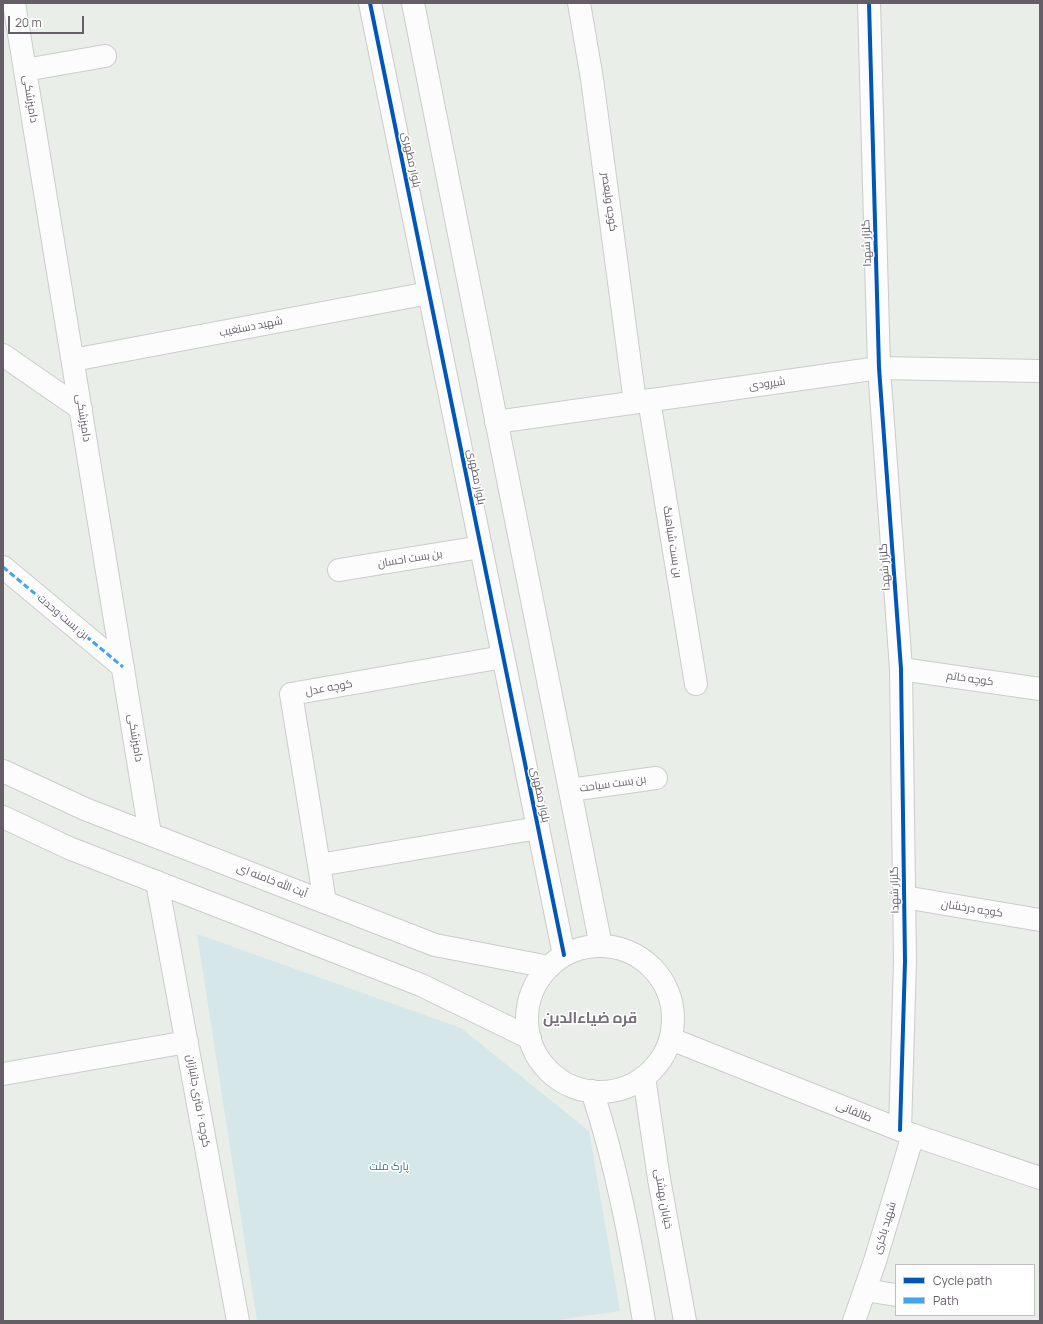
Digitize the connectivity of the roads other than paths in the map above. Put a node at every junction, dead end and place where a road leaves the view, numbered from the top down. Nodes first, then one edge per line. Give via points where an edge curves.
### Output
1 (14, 3) edge
2 (370, 3) edge
3 (413, 3) edge
4 (579, 3) edge
5 (869, 3) edge
6 (105, 56) dead end
7 (26, 70) junction
8 (429, 294) junction
9 (3, 355) edge
10 (73, 360) junction
11 (879, 368) junction
12 (1040, 371) edge
13 (642, 402) junction
14 (81, 409) junction
15 (496, 422) junction
16 (481, 547) junction
17 (3, 567) edge
18 (339, 570) dead end
19 (503, 657) junction
20 (123, 667) junction
21 (901, 668) junction
22 (696, 684) dead end
23 (1040, 689) edge
24 (3, 771) edge
25 (656, 778) dead end
26 (570, 790) junction
27 (3, 817) edge
28 (538, 828) junction
29 (150, 834) junction
30 (319, 865) junction
31 (157, 882) junction
32 (904, 897) junction
33 (325, 902) junction
34 (1040, 920) edge
35 (601, 946) junction
36 (557, 961) junction
37 (530, 1038) junction
38 (671, 1039) junction
39 (188, 1042) junction
40 (3, 1074) edge
41 (644, 1077) junction
42 (592, 1091) junction
43 (907, 1133) junction
44 (1040, 1178) edge
45 (865, 1290) junction
46 (895, 1295) edge
47 (238, 1321) edge
48 (644, 1321) edge
49 (685, 1321) edge
50 (854, 1321) edge

1 - 7 street, دامپزشکی
2 - 8 street, بلوار مطهری
3 - 15 street
4 - 13 street, کوچه ولیعصر
5 - 11 street, گلزار شهدا
6 - 7 street
7 - 10 street, دامپزشکی
8 - 10 street, شهید دستغیب
8 - 16 street, بلوار مطهری
9 - 14 street
10 - 14 street, دامپزشکی
11 - 12 street, شیرودی
11 - 13 street, شیرودی
11 - 21 street, گلزار شهدا
13 - 15 street, شیرودی
13 - 22 street, بن بست شباهنگ
14 - 20 street, دامپزشکی
15 - 26 street
16 - 18 street, بن بست احسان
16 - 19 street, بلوار مطهری
17 - 20 street, بن بست وحدت
19 - 28 street, بلوار مطهری
19 - 30 street, کوچه عدل via 291,694
20 - 29 street, دامپزشکی
21 - 23 street, کوچه خاتم
21 - 32 street, گلزار شهدا
24 - 29 street, آیت الله خامنه ای via 85,809
25 - 26 street, بن بست سیاحت
26 - 35 street
27 - 31 street via 69,848
28 - 30 street
28 - 36 street, بلوار مطهری
29 - 33 street, آیت الله خامنه ای
30 - 33 street, کوچه عدل
31 - 37 street via 421,985
31 - 39 street, کوچه ۱۰ متری جانبازان
32 - 34 street, کوچه درخشان
32 - 43 street, گلزار شهدا
33 - 36 street, آیت الله خامنه ای via 435,945
35 - 36 street via 582,948
35 - 38 street via 620,948 637,956 660,978 671,1001 674,1020
36 - 37 street via 537,982 530,999 527,1019
37 - 42 street via 537,1055 548,1070 563,1082 581,1090
38 - 41 street via 663,1056
38 - 43 street, طالقانی
39 - 40 street
39 - 47 street, کوچه ۱۰ متری جانبازان
41 - 42 street via 637,1083 619,1090
41 - 49 street, خیابان بهشتی via 659,1179
42 - 48 street via 604,1129 631,1244
43 - 44 street, طالقانی
43 - 45 street, شهید باکری
45 - 46 street
45 - 50 street, شهید باکری

